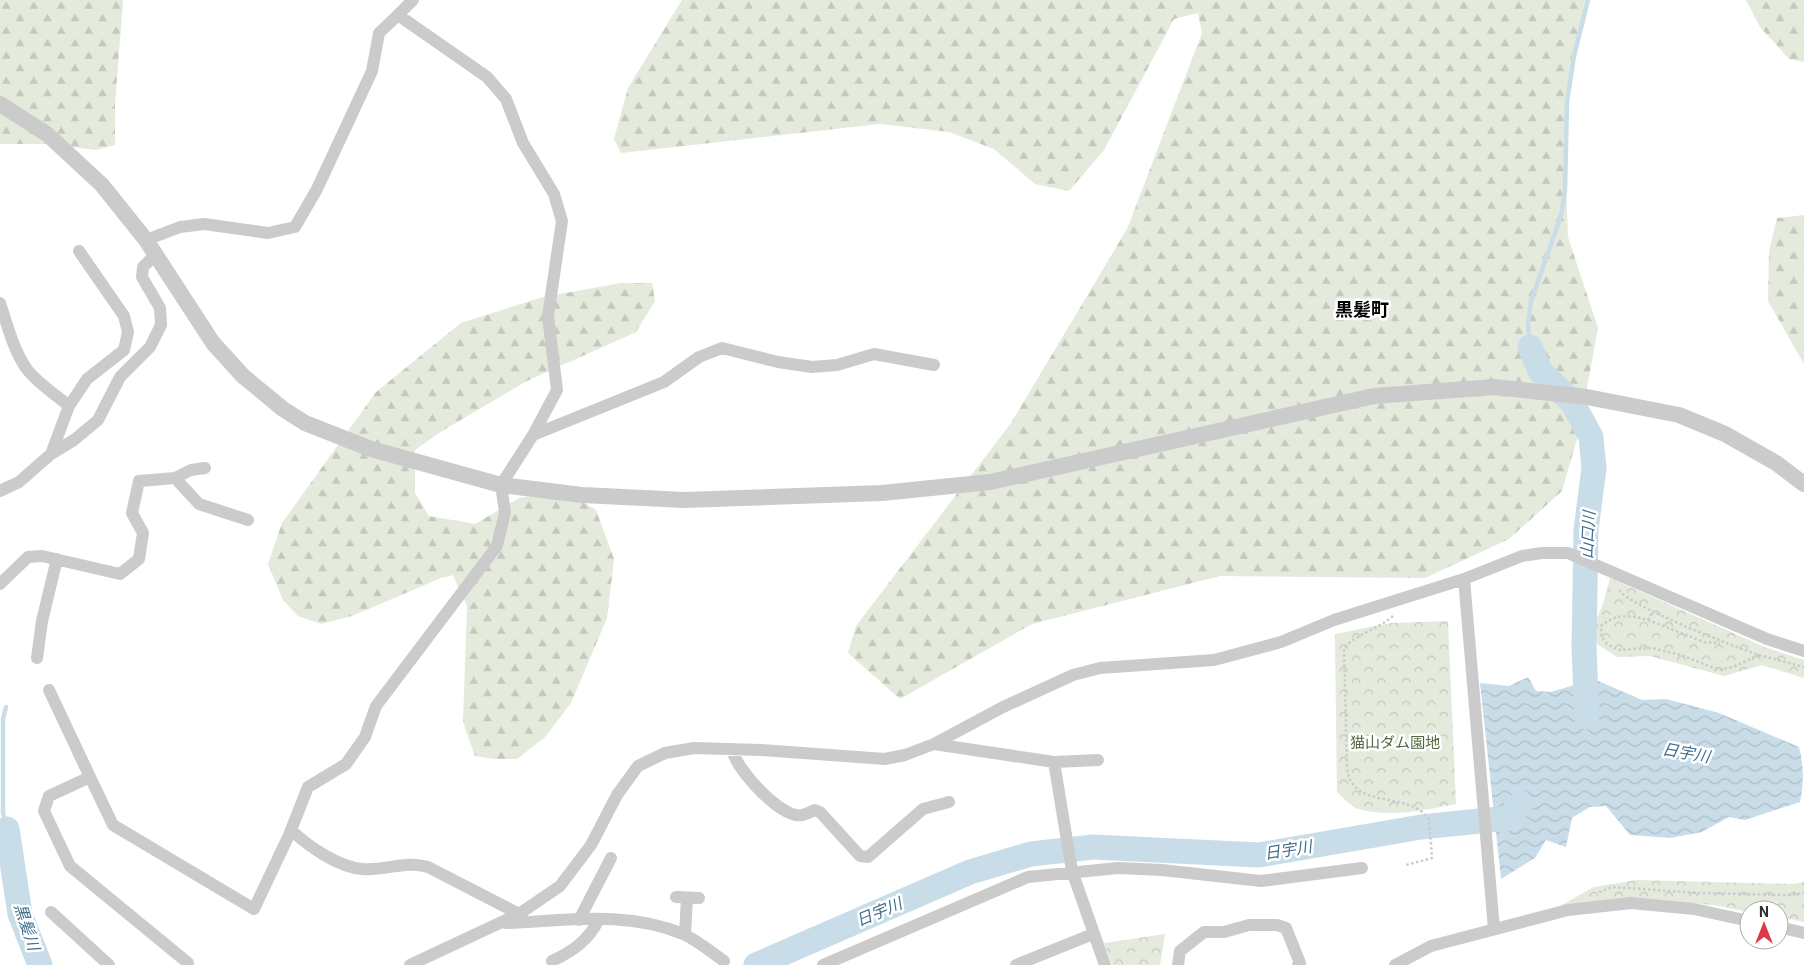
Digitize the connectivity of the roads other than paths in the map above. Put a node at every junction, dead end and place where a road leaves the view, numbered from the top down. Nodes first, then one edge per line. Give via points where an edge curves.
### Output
1 (413, 0) edge
2 (398, 15) junction
3 (0, 104) edge
4 (146, 240) junction
5 (79, 251) dead end
6 (155, 255) junction
7 (0, 302) edge
8 (934, 365) dead end
9 (70, 406) junction
10 (533, 435) junction
11 (51, 454) junction
12 (205, 468) dead end
13 (175, 478) junction
14 (1804, 484) edge
15 (501, 485) junction
16 (0, 491) edge
17 (248, 520) dead end
18 (57, 559) junction
19 (1464, 579) junction
20 (0, 584) edge
21 (1804, 651) edge
22 (37, 658) dead end
23 (50, 690) dead end
24 (934, 744) junction
25 (732, 749) junction
26 (1098, 760) dead end
27 (1054, 762) junction
28 (90, 777) junction
29 (949, 802) dead end
30 (291, 830) junction
31 (611, 858) dead end
32 (1362, 868) dead end
33 (1072, 871) junction
34 (688, 898) dead end
35 (51, 912) dead end
36 (519, 914) junction
37 (598, 919) junction
38 (1739, 919) edge
39 (579, 920) junction
40 (496, 924) junction
41 (1494, 924) junction
42 (1789, 929) edge
43 (1804, 933) edge
44 (1093, 934) junction
45 (685, 935) junction
46 (552, 961) dead end
47 (724, 961) dead end
48 (188, 963) dead end
49 (108, 965) edge
50 (410, 965) edge
51 (823, 965) edge
52 (1016, 965) edge
53 (1105, 965) edge
54 (1178, 965) edge
55 (1298, 965) edge
56 (1395, 965) edge

1 - 2 street
2 - 4 street via 379,34 372,71 317,189 295,228 268,233 204,224 180,226
2 - 10 street via 486,77 506,98 523,143 554,194 562,221 548,316 557,390
3 - 4 street via 47,134 102,185
4 - 6 street
5 - 9 street via 124,316 128,332 124,350 87,378
6 - 11 street via 143,267 142,277 160,308 162,326 150,347 120,377 98,420
6 - 15 street via 213,343 243,376 283,409 305,423 371,448
7 - 9 street via 11,338 26,367 39,382
8 - 10 street via 874,354 837,365 812,368 722,348 699,357 664,382
9 - 11 street
10 - 15 street
11 - 16 street via 18,482
12 - 13 street via 191,470
13 - 17 street via 199,504
13 - 18 street via 139,481 132,513 143,533 139,559 120,574
14 - 15 street via 1776,463 1734,439 1678,415 1587,397 1494,387 1374,396 990,482 882,493 685,500 582,495
15 - 30 street via 504,512 497,546 376,706 365,738 346,764 308,787
18 - 20 street via 28,557
18 - 22 street
19 - 21 street via 1522,556 1568,553 1767,639
19 - 24 street via 1334,620 1281,642 1214,660 1100,668 1073,674
19 - 41 street
23 - 28 street
24 - 25 street via 885,759
24 - 27 street
25 - 29 street via 734,758 744,771 775,804 794,815 815,810 820,812 860,856 868,857 923,809
25 - 36 street via 694,748 664,753 638,766 617,795 591,845 560,886
26 - 27 street
27 - 33 street
28 - 30 street via 113,825 254,909
28 - 48 street via 49,796 44,810 70,866
30 - 36 street via 309,847 362,869 414,863 428,867
31 - 39 street
32 - 33 street via 1261,882 1162,870
33 - 44 street
33 - 51 street via 1028,877
34 - 45 street
35 - 49 street
36 - 40 street
37 - 39 street
37 - 45 street via 652,922
37 - 46 street via 591,934 574,950
38 - 41 street via 1694,909 1630,903 1568,910
39 - 40 street
40 - 50 street
41 - 56 street via 1431,946
42 - 43 street
44 - 52 street
44 - 53 street
45 - 47 street
54 - 55 street via 1180,950 1204,932 1224,932 1249,925 1276,925 1286,928

